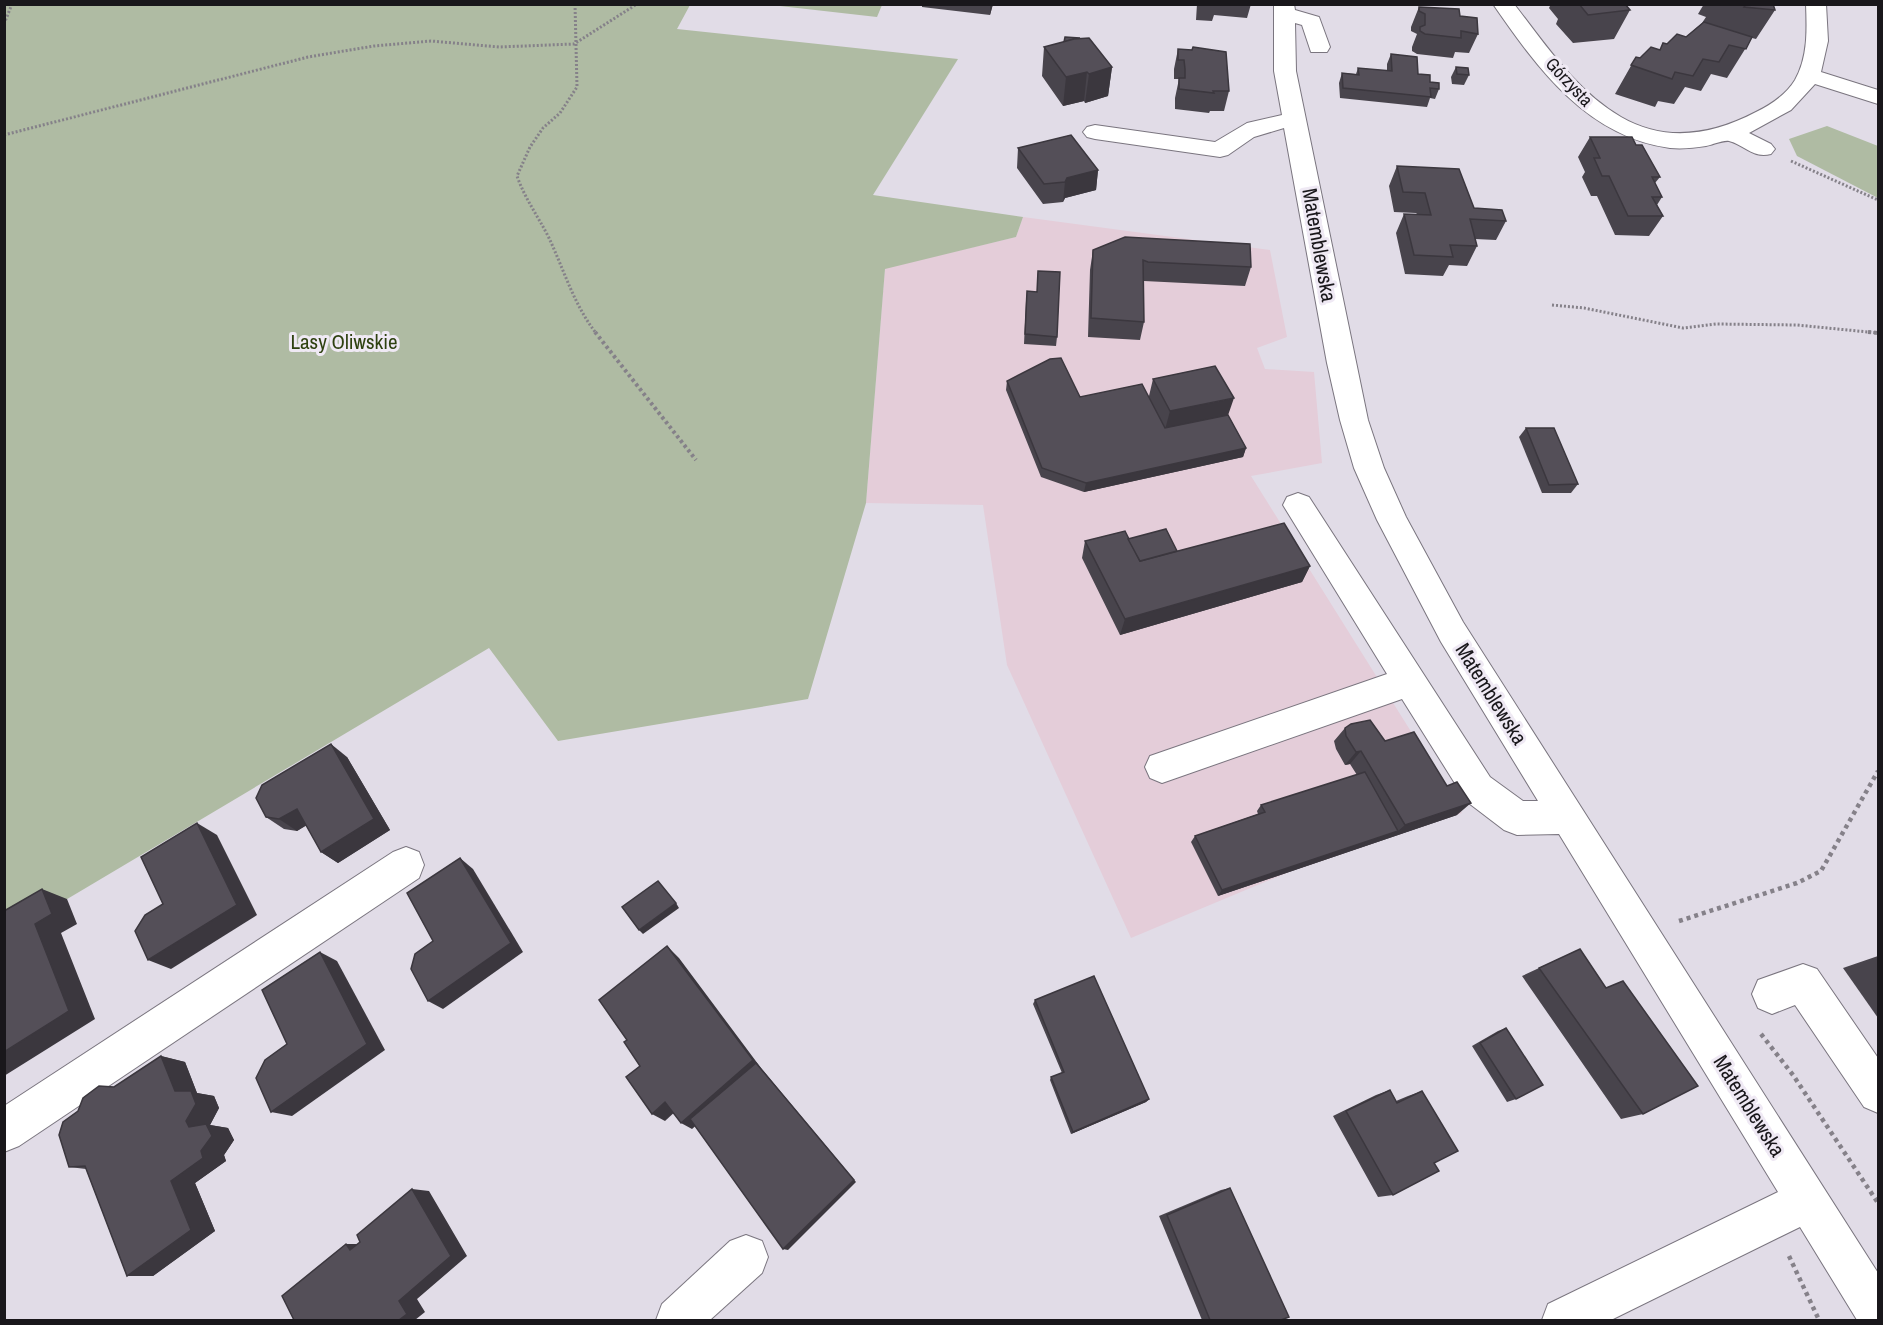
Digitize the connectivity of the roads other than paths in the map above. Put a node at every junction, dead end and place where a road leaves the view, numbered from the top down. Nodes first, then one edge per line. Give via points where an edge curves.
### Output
1 (1503, 4) edge
2 (1816, 4) edge
3 (1283, 9) edge
4 (1319, 47) dead end
5 (1809, 75) junction
6 (1878, 97) edge
7 (1296, 121) junction
8 (1095, 132) dead end
9 (1732, 134) junction
10 (1763, 149) road end
11 (1298, 506) dead end
12 (1411, 681) junction
13 (1162, 767) dead end
14 (1568, 818) junction
15 (406, 866) dead end
16 (1772, 994) dead end
17 (1878, 1093) edge
18 (4, 1131) edge
19 (1808, 1200) junction
20 (746, 1257) dead end
21 (1878, 1313) edge
22 (678, 1320) edge
23 (1564, 1320) edge

1 - 9 street, Górzysta via 1583,100 1614,123 1675,141
2 - 5 street, Górzysta via 1818,39
3 - 4 street via 1311,21
3 - 7 street, Matemblewska via 1285,71
5 - 6 street
5 - 9 street, Górzysta via 1781,108
7 - 8 street via 1279,121 1250,130 1220,150
7 - 14 street, Matemblewska via 1341,363 1369,468 1402,541 1452,633
9 - 10 street
11 - 12 street
12 - 13 street
12 - 14 street via 1479,789 1517,818
14 - 19 street, Matemblewska
15 - 18 street
16 - 17 street via 1803,983
19 - 21 street, Matemblewska
19 - 23 street
20 - 22 street

